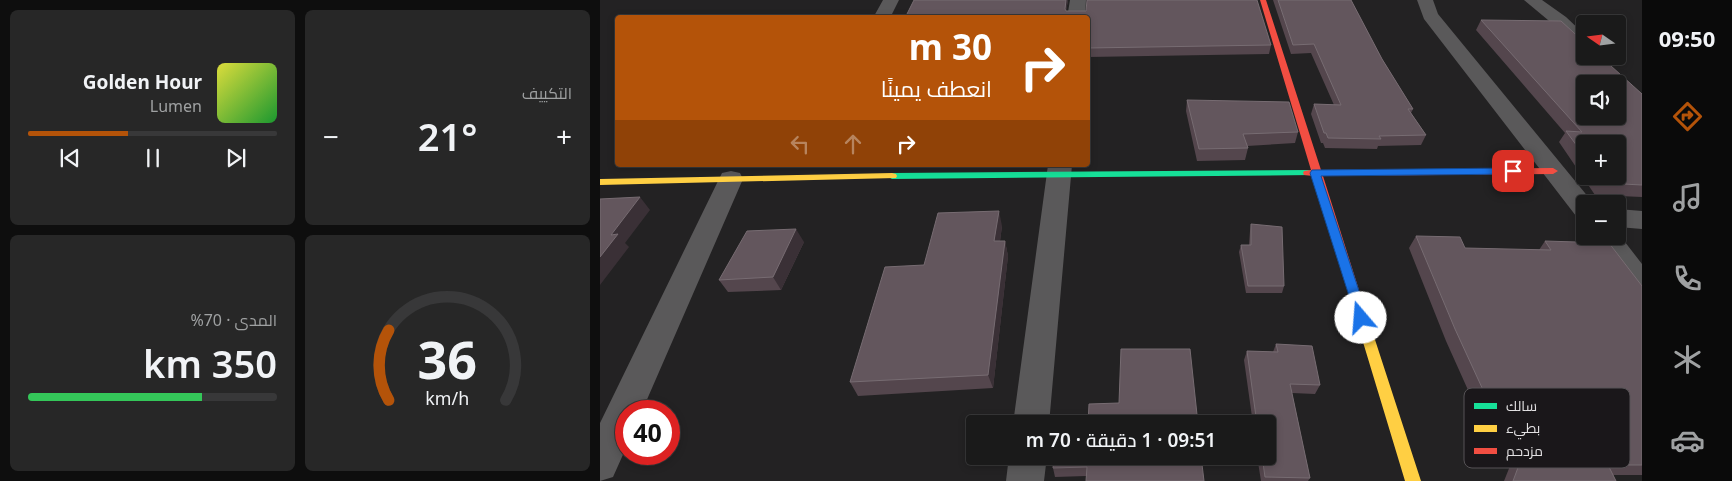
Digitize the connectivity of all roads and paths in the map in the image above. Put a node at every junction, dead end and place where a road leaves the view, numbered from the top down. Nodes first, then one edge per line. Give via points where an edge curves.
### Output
1 (891, 0) edge
2 (1078, 0) edge
3 (1263, 0) edge
4 (1425, 0) edge
5 (1532, 0) edge
6 (883, 15) edge
7 (1076, 15) edge
8 (1576, 36) edge
9 (1059, 170) edge
10 (791, 171) edge
11 (1553, 171) junction
12 (1315, 173) junction
13 (731, 179) junction
14 (600, 182) edge
15 (1576, 199) edge
16 (1626, 219) edge
17 (1642, 220) edge
18 (1612, 245) edge
19 (1642, 285) edge
20 (1032, 415) edge
21 (600, 464) edge
22 (1027, 465) edge
23 (1025, 481) edge
24 (1413, 481) edge

1 - 6 street
2 - 7 street
3 - 12 street
4 - 11 street via 1430,15
5 - 8 street
9 - 10 street
9 - 12 street
9 - 20 street
10 - 13 street
11 - 12 street
11 - 15 street
12 - 24 street
13 - 14 street
13 - 21 street
16 - 17 street
18 - 19 street
22 - 23 street

